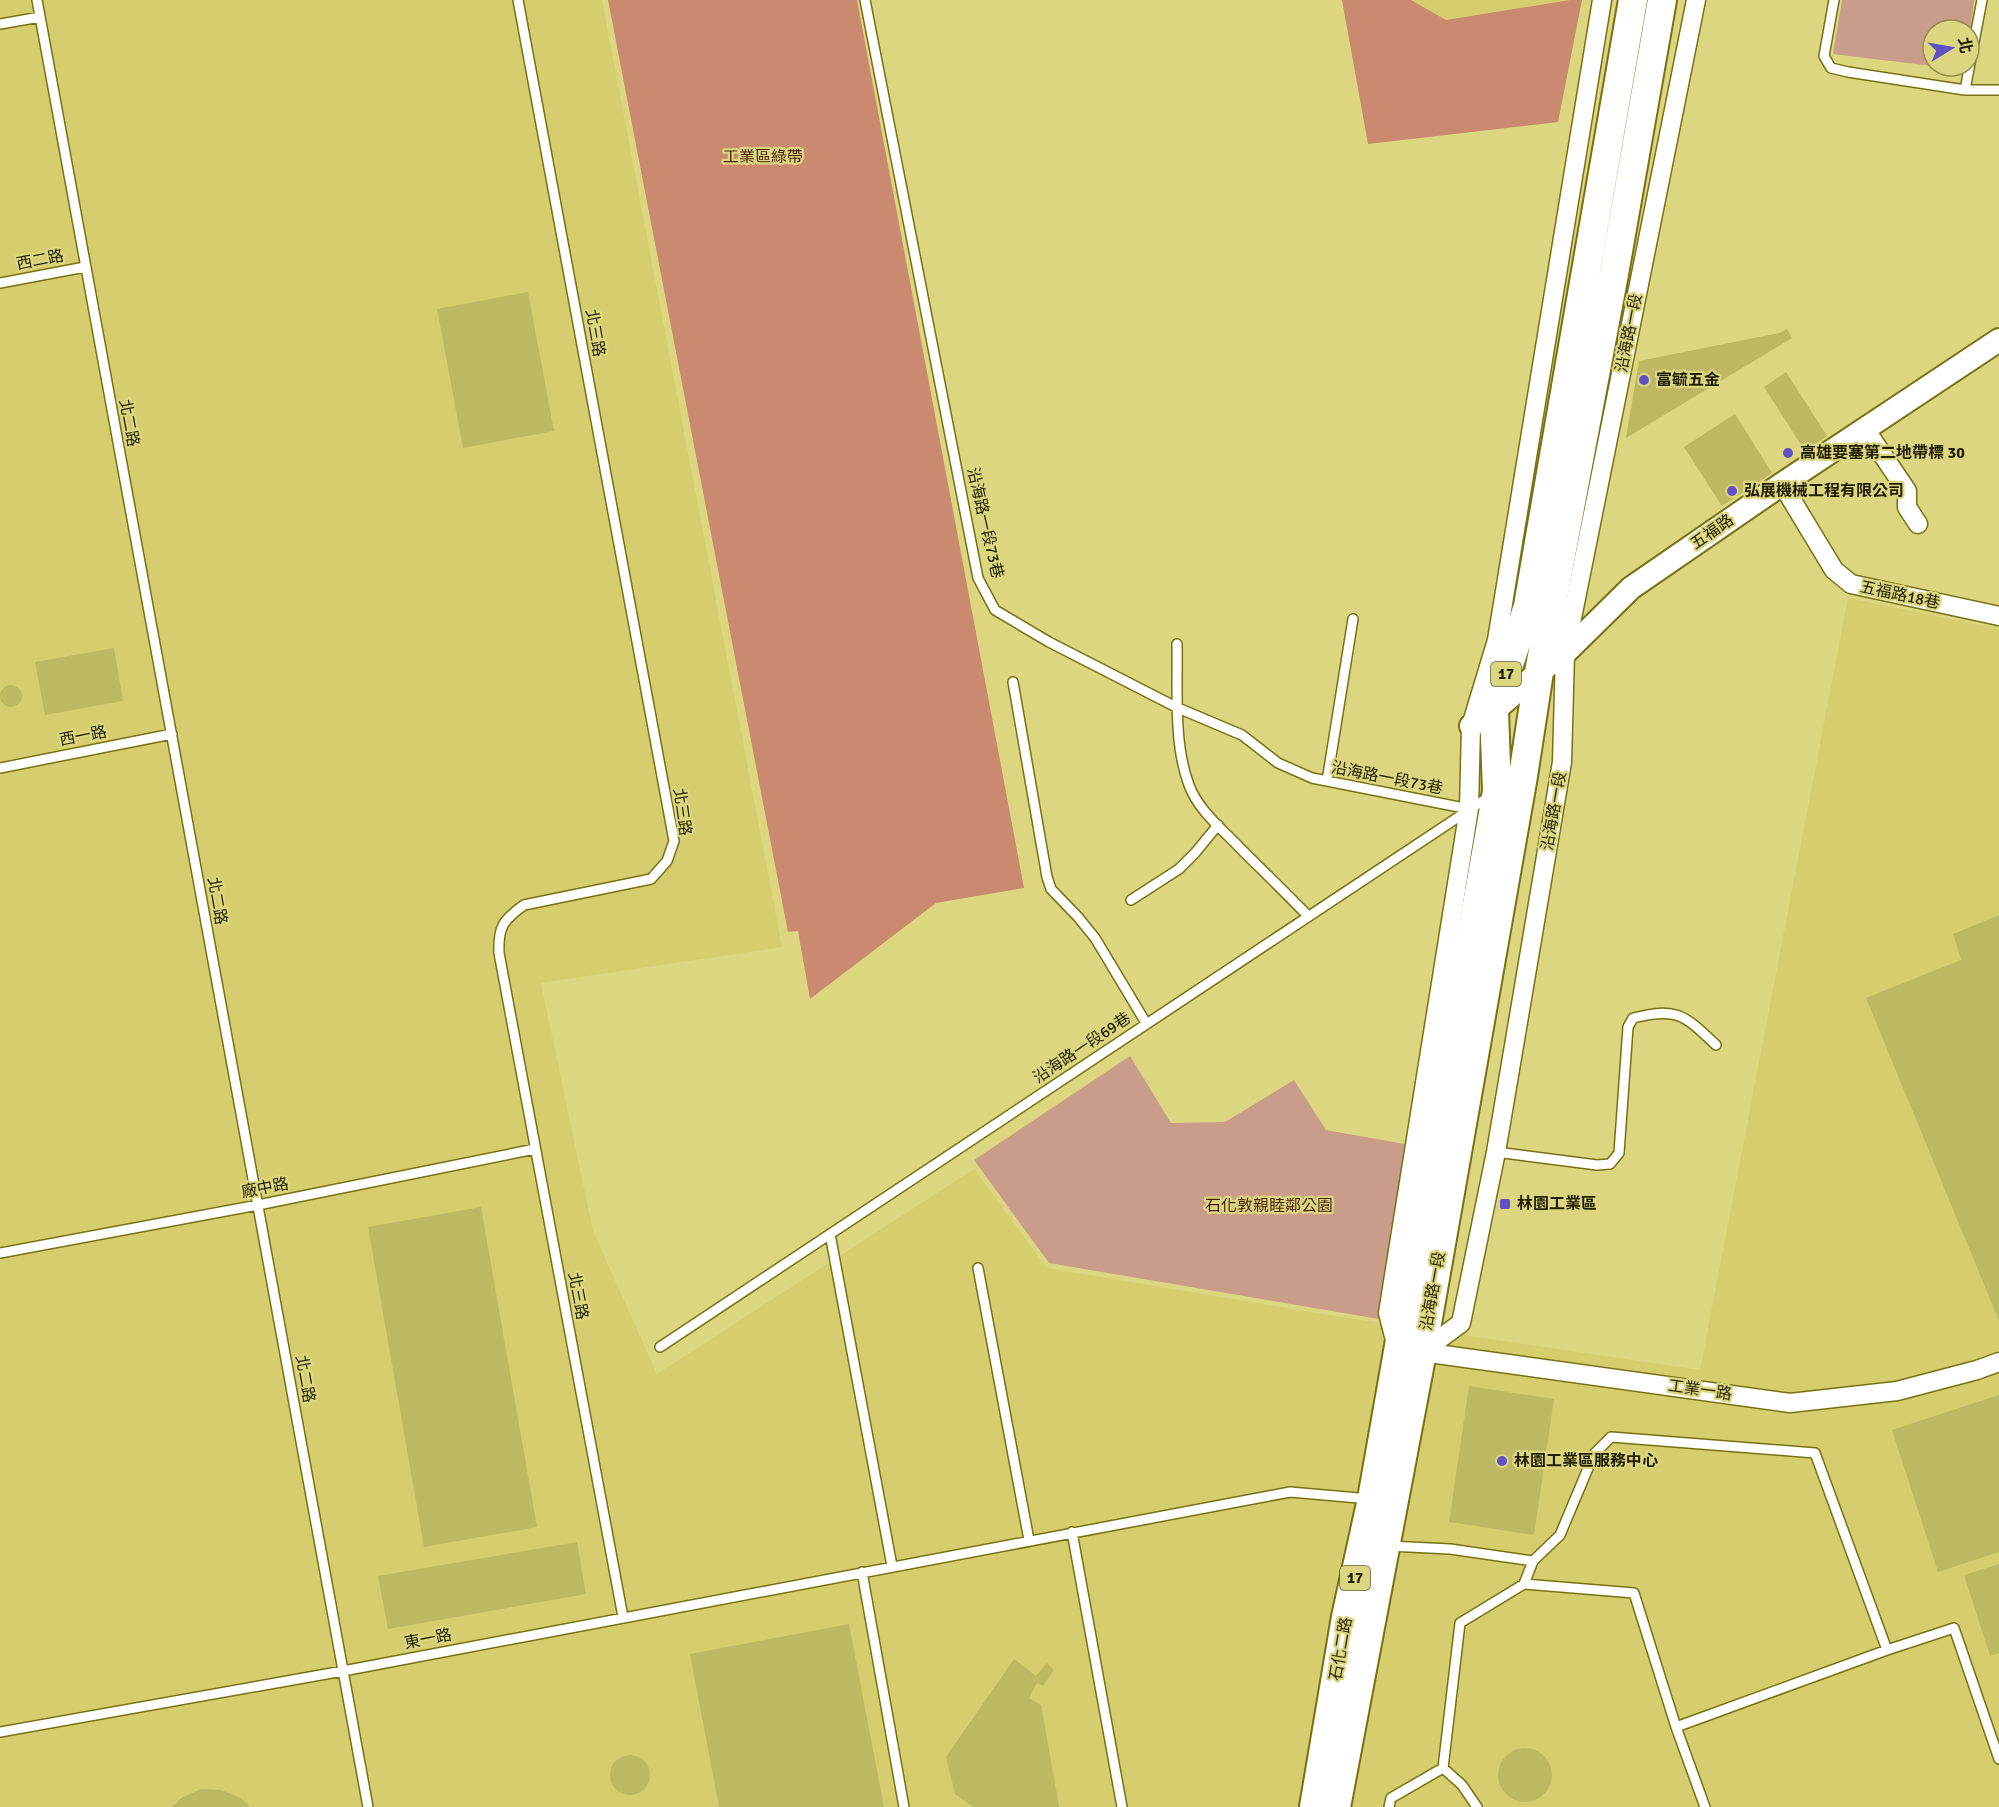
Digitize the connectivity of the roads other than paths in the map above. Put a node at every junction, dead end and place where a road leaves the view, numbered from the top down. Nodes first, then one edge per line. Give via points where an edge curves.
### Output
1 (37, 0) edge
2 (518, 0) edge
3 (865, 0) edge
4 (1602, 0) edge
5 (1633, 0) edge
6 (1662, 0) edge
7 (1696, 0) edge
8 (1834, 0) edge
9 (1982, 0) edge
10 (40, 17) junction
11 (0, 24) edge
12 (1965, 90) junction
13 (1999, 90) edge
14 (85, 267) junction
15 (0, 283) edge
16 (1999, 340) edge
17 (1865, 429) junction
18 (1782, 484) junction
19 (1918, 524) dead end
20 (1999, 616) edge
21 (1353, 619) dead end
22 (1177, 644) dead end
23 (1565, 653) junction
24 (1539, 672) junction
25 (1013, 682) dead end
26 (1178, 708) junction
27 (1482, 718) junction
28 (172, 734) junction
29 (0, 768) edge
30 (1327, 781) junction
31 (1510, 784) junction
32 (1469, 809) junction
33 (1218, 825) junction
34 (1131, 900) dead end
35 (1308, 916) junction
36 (1146, 1023) junction
37 (1716, 1045) dead end
38 (535, 1149) junction
39 (1496, 1152) junction
40 (258, 1205) junction
41 (830, 1233) junction
42 (0, 1253) edge
43 (978, 1268) dead end
44 (660, 1347) dead end
45 (1410, 1351) junction
46 (1999, 1362) edge
47 (1382, 1500) junction
48 (1072, 1532) junction
49 (1029, 1540) junction
50 (1374, 1545) junction
51 (1533, 1561) junction
52 (892, 1566) junction
53 (861, 1572) junction
54 (1524, 1584) junction
55 (623, 1617) junction
56 (1887, 1650) junction
57 (343, 1671) junction
58 (1676, 1727) junction
59 (0, 1732) edge
60 (1999, 1759) edge
61 (1443, 1768) junction
62 (368, 1807) edge
63 (904, 1807) edge
64 (1122, 1807) edge
65 (1314, 1807) edge
66 (1336, 1807) edge
67 (1389, 1807) edge
68 (1477, 1807) edge
69 (1705, 1807) edge

1 - 10 lane, 北二路
2 - 38 lane, 北三路 via 674,841 667,861 651,879 524,905 508,916 499,935
3 - 26 lane, 沿海路一段73巷 via 978,578 995,610
4 - 27 street, 沿海路一段
5 - 27 main road, 沿海路一段 / 17 via 1528,606
6 - 24 main road, 沿海路一段 / 17
7 - 23 street, 沿海路一段
8 - 12 lane via 1824,56 1831,68
9 - 12 lane
10 - 11 lane
10 - 14 lane, 北二路
12 - 13 lane
14 - 15 lane, 西二路
14 - 28 lane, 北二路
16 - 17 street, 五福路
17 - 18 street, 五福路
17 - 19 street via 1907,491 1907,507
18 - 20 street, 五福路18巷 via 1834,570 1851,584
18 - 23 street, 五福路 via 1631,588
21 - 30 lane
22 - 26 lane
23 - 24 street, 五福路
23 - 39 street, 沿海路一段 via 1562,762
24 - 27 street, 五福路
24 - 31 main road, 沿海路一段 / 17
25 - 36 lane via 1051,889 1095,938
26 - 30 lane, 沿海路一段73巷 via 1242,735 1278,763
26 - 33 lane via 1182,760 1189,786
27 - 31 main road, 沿海路一段 / 17
27 - 32 street, 沿海路一段
28 - 29 lane, 西一路
28 - 40 lane, 北二路
30 - 32 lane, 沿海路一段73巷
31 - 32 lane, 沿海路一段69巷
31 - 45 main road, 沿海路一段 / 17
32 - 35 lane, 沿海路一段69巷
32 - 45 street, 沿海路一段 via 1388,1313
33 - 34 lane via 1179,869
33 - 35 lane
35 - 36 lane, 沿海路一段69巷
36 - 41 lane, 沿海路一段69巷
37 - 39 lane via 1690,1020 1674,1013 1633,1018 1628,1027 1619,1153 1610,1164
38 - 40 lane, 廠中路
38 - 55 lane, 北三路
39 - 45 street, 沿海路一段 via 1461,1323
40 - 42 lane, 廠中路
40 - 57 lane, 北二路
41 - 44 lane, 沿海路一段69巷
41 - 52 lane
43 - 49 lane
45 - 46 street, 工業一路 via 1790,1402 1897,1391
45 - 47 main road, 石化二路 / 17
47 - 48 lane, 東一路 via 1290,1492
47 - 50 main road, 石化二路 / 17
48 - 49 lane, 東一路
48 - 64 lane
49 - 52 lane, 東一路
50 - 51 lane via 1450,1549
50 - 65 main road, 石化二路 / 17 via 1346,1617
50 - 66 main road, 石化二路 / 17
51 - 54 lane
51 - 56 lane via 1560,1535 1594,1454 1611,1437 1815,1453
52 - 53 lane, 東一路
53 - 55 lane, 東一路
53 - 63 lane
54 - 58 lane via 1634,1593
54 - 61 lane via 1460,1623
55 - 57 lane, 東一路
56 - 58 lane
56 - 60 lane via 1954,1628
57 - 59 lane, 東一路
57 - 62 lane, 北二路
58 - 69 lane
61 - 67 lane via 1391,1798
61 - 68 lane via 1462,1785

